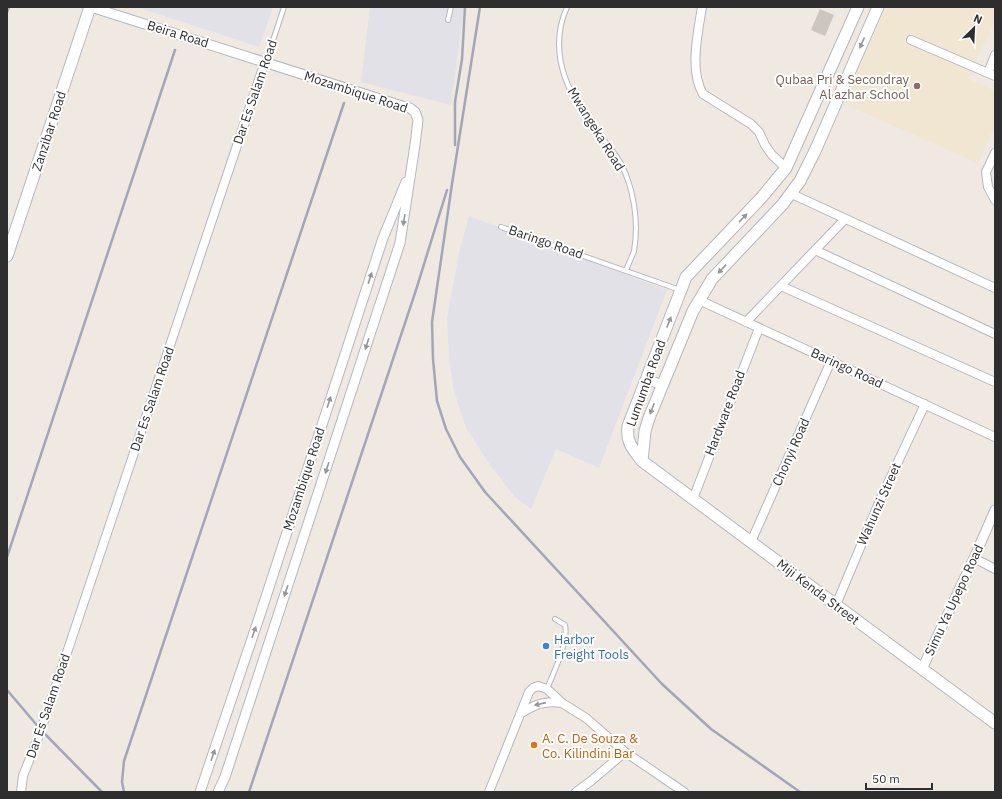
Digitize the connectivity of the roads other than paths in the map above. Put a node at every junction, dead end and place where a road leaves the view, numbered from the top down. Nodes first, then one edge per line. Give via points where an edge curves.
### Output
1 (91, 7) edge
2 (284, 7) edge
3 (451, 7) edge
4 (567, 7) edge
5 (702, 7) edge
6 (858, 7) edge
7 (878, 7) edge
8 (448, 20) dead end
9 (911, 40) dead end
10 (995, 55) edge
11 (265, 62) junction
12 (992, 74) edge
13 (995, 153) edge
14 (412, 167) junction
15 (786, 168) junction
16 (792, 194) junction
17 (995, 200) edge
18 (845, 219) junction
19 (502, 227) dead end
20 (815, 250) junction
21 (7, 256) edge
22 (626, 270) junction
23 (780, 286) junction
24 (995, 288) edge
25 (681, 290) junction
26 (699, 300) junction
27 (746, 322) junction
28 (759, 328) junction
29 (995, 334) edge
30 (832, 361) junction
31 (646, 379) junction
32 (995, 382) edge
33 (662, 385) junction
34 (925, 404) junction
35 (995, 437) edge
36 (642, 461) junction
37 (692, 499) junction
38 (995, 510) edge
39 (751, 542) junction
40 (974, 558) junction
41 (995, 569) edge
42 (836, 605) junction
43 (555, 619) dead end
44 (922, 669) junction
45 (546, 689) junction
46 (562, 703) junction
47 (520, 714) junction
48 (995, 723) edge
49 (625, 752) junction
50 (21, 792) edge
51 (200, 792) edge
52 (218, 792) edge
53 (489, 792) edge
54 (576, 792) edge
55 (684, 792) edge

1 - 11 street, Beira Road
1 - 21 main road, Zanzibar Road
2 - 11 lane, Dar Es Salam Road
3 - 8 lane
4 - 22 lane, Mwangeka Road via 561,20 558,47 561,67 582,111 620,162 636,210 634,252
5 - 15 street via 697,46 698,86 703,94 751,124 759,132 772,155
6 - 15 main road, Lumumba Road
7 -> 16 main road, Lumumba Road via 815,151
9 - 12 street
10 - 12 street
11 - 14 street, Mozambique Road via 410,108 418,120
11 - 50 street, Dar Es Salam Road via 23,776
13 - 17 street via 986,172 988,186
51 -> 14 street, Mozambique Road via 383,238
14 -> 52 street, Mozambique Road via 400,243 266,654
25 -> 15 main road, Lumumba Road via 686,277 762,198
16 - 18 street
16 -> 26 main road, Lumumba Road via 712,279
18 - 20 street
18 - 24 street
19 - 22 lane, Baringo Road
20 - 23 street
20 - 29 street
22 - 25 lane, Baringo Road
23 - 27 street
23 - 32 street
31 -> 25 main road, Lumumba Road
26 - 27 street, Baringo Road
26 - 33 main road, Lumumba Road
27 - 28 street, Baringo Road
28 - 30 street, Baringo Road
28 - 37 street, Hardware Road
30 - 34 street, Baringo Road
30 - 39 street, Chonyi Road
31 - 33 street
31 - 36 main road, Lumumba Road via 628,426 627,436
33 -> 36 main road, Lumumba Road via 645,431
34 - 35 street, Baringo Road
34 - 42 street, Wahunzi Street via 881,498
36 - 37 main road, Miji Kenda Street
37 - 39 main road, Miji Kenda Street
38 - 40 street, Simu Ya Upepo Road
39 - 42 main road, Miji Kenda Street
40 - 41 street
40 - 44 street, Simu Ya Upepo Road
42 - 44 main road, Miji Kenda Street
43 - 45 lane via 565,625 567,631 559,660
44 - 48 main road, Miji Kenda Street
45 - 46 street
45 - 47 street via 538,686 533,688
46 -> 47 street via 540,703
46 - 49 street via 586,718
47 - 53 street
49 - 54 street
49 - 55 street

